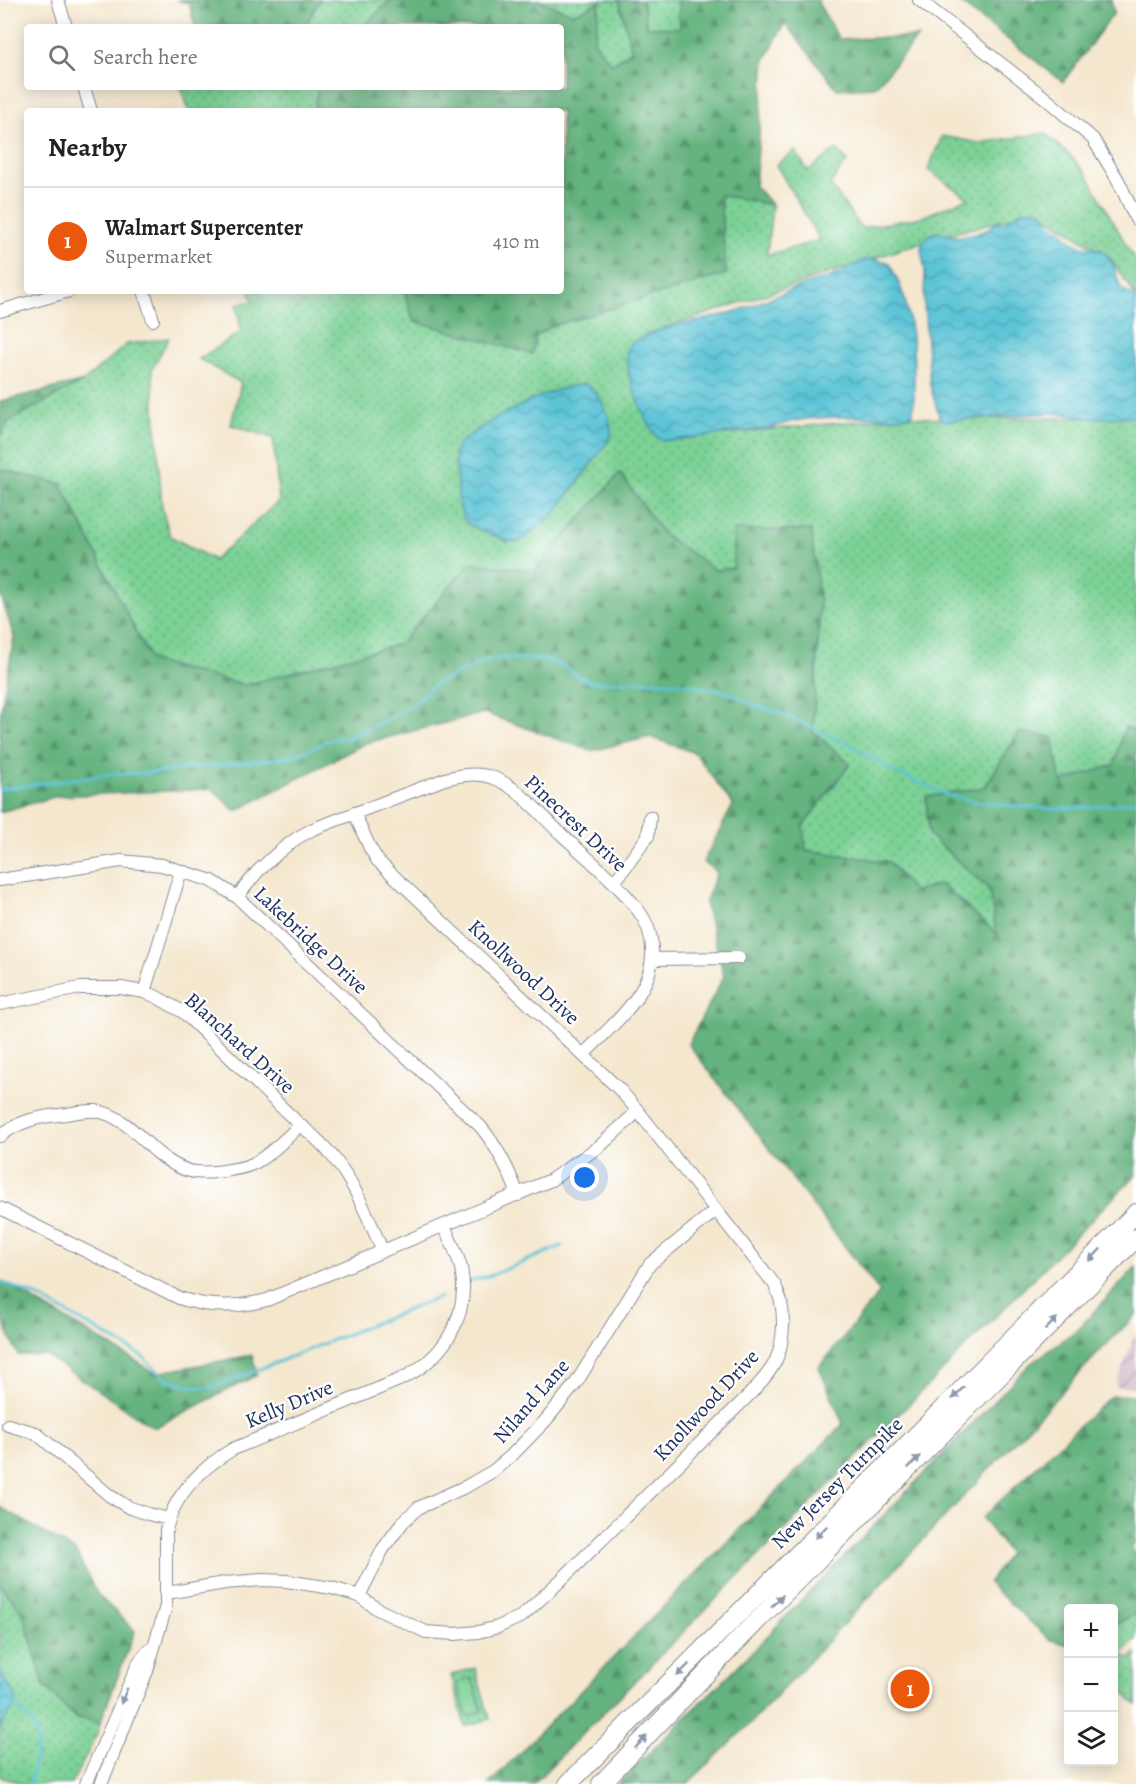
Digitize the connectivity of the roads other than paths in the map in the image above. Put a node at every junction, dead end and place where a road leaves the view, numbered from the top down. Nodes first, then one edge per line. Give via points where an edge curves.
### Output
1 (58, 0) edge
2 (919, 0) edge
3 (65, 24) edge
4 (85, 90) edge
5 (90, 108) edge
6 (1136, 219) edge
7 (59, 294) edge
8 (145, 294) edge
9 (0, 311) edge
10 (153, 320) dead end
11 (354, 813) junction
12 (650, 817) dead end
13 (181, 872) junction
14 (0, 880) edge
15 (614, 883) junction
16 (237, 897) junction
17 (739, 958) dead end
18 (652, 959) junction
19 (144, 992) junction
20 (0, 1004) edge
21 (583, 1055) junction
22 (638, 1111) junction
23 (300, 1125) junction
24 (0, 1136) edge
25 (518, 1195) junction
26 (0, 1208) edge
27 (716, 1210) junction
28 (1136, 1213) edge
29 (444, 1225) junction
30 (1136, 1238) edge
31 (382, 1250) junction
32 (8, 1425) dead end
33 (169, 1519) junction
34 (167, 1593) junction
35 (359, 1596) junction
36 (153, 1646) junction
37 (86, 1784) edge
38 (101, 1784) edge
39 (568, 1784) edge
40 (601, 1784) edge

1 - 3 street
2 - 6 street via 1093,139
4 - 5 street
7 - 9 street
8 - 10 street
11 - 15 street, Pinecrest Drive via 445,778 480,774 515,790
11 - 16 street, Pinecrest Drive via 313,829 281,849
11 - 21 street, Knollwood Drive via 378,861
12 - 15 street via 648,836
13 - 14 street, Lakebridge Drive via 162,865 121,861
13 - 16 street, Lakebridge Drive via 212,881
13 - 19 street
15 - 18 street, Pinecrest Drive via 648,927
16 - 25 street, Lakebridge Drive via 481,1127 504,1161
17 - 18 street
18 - 21 street, Pinecrest Drive via 636,1000
19 - 20 street, Blanchard Drive via 80,988
19 - 23 street, Blanchard Drive via 183,1012
21 - 22 street, Knollwood Drive
22 - 25 street via 565,1171
22 - 27 street, Knollwood Drive
23 - 24 street via 257,1162 239,1169 196,1172 176,1165 121,1122 95,1111 34,1118
23 - 31 street, Blanchard Drive via 327,1149 350,1179
25 - 29 street
26 - 31 street via 161,1290 211,1306 246,1306 267,1300
27 - 35 street, Niland Lane via 650,1264 576,1383 512,1455 467,1486 418,1508 403,1522 383,1549
27 - 35 street, Knollwood Drive via 775,1285 781,1302 781,1344 775,1362 748,1395 522,1616 478,1632 426,1632
28 -> 39 highway, New Jersey Turnpike
29 - 31 street
29 - 33 street, Kelly Drive via 461,1268 462,1291 455,1328 434,1357 407,1377 233,1449 213,1461 183,1493
40 -> 30 highway, New Jersey Turnpike
32 - 33 street via 36,1433 128,1507
33 - 34 street, Kelly Drive via 165,1554
34 - 35 street, Knollwood Drive via 262,1580 311,1583
34 - 36 street, Kelly Drive
36 -> 37 street, Kelly Drive via 139,1662
36 - 38 street, Kelly Drive via 147,1671

